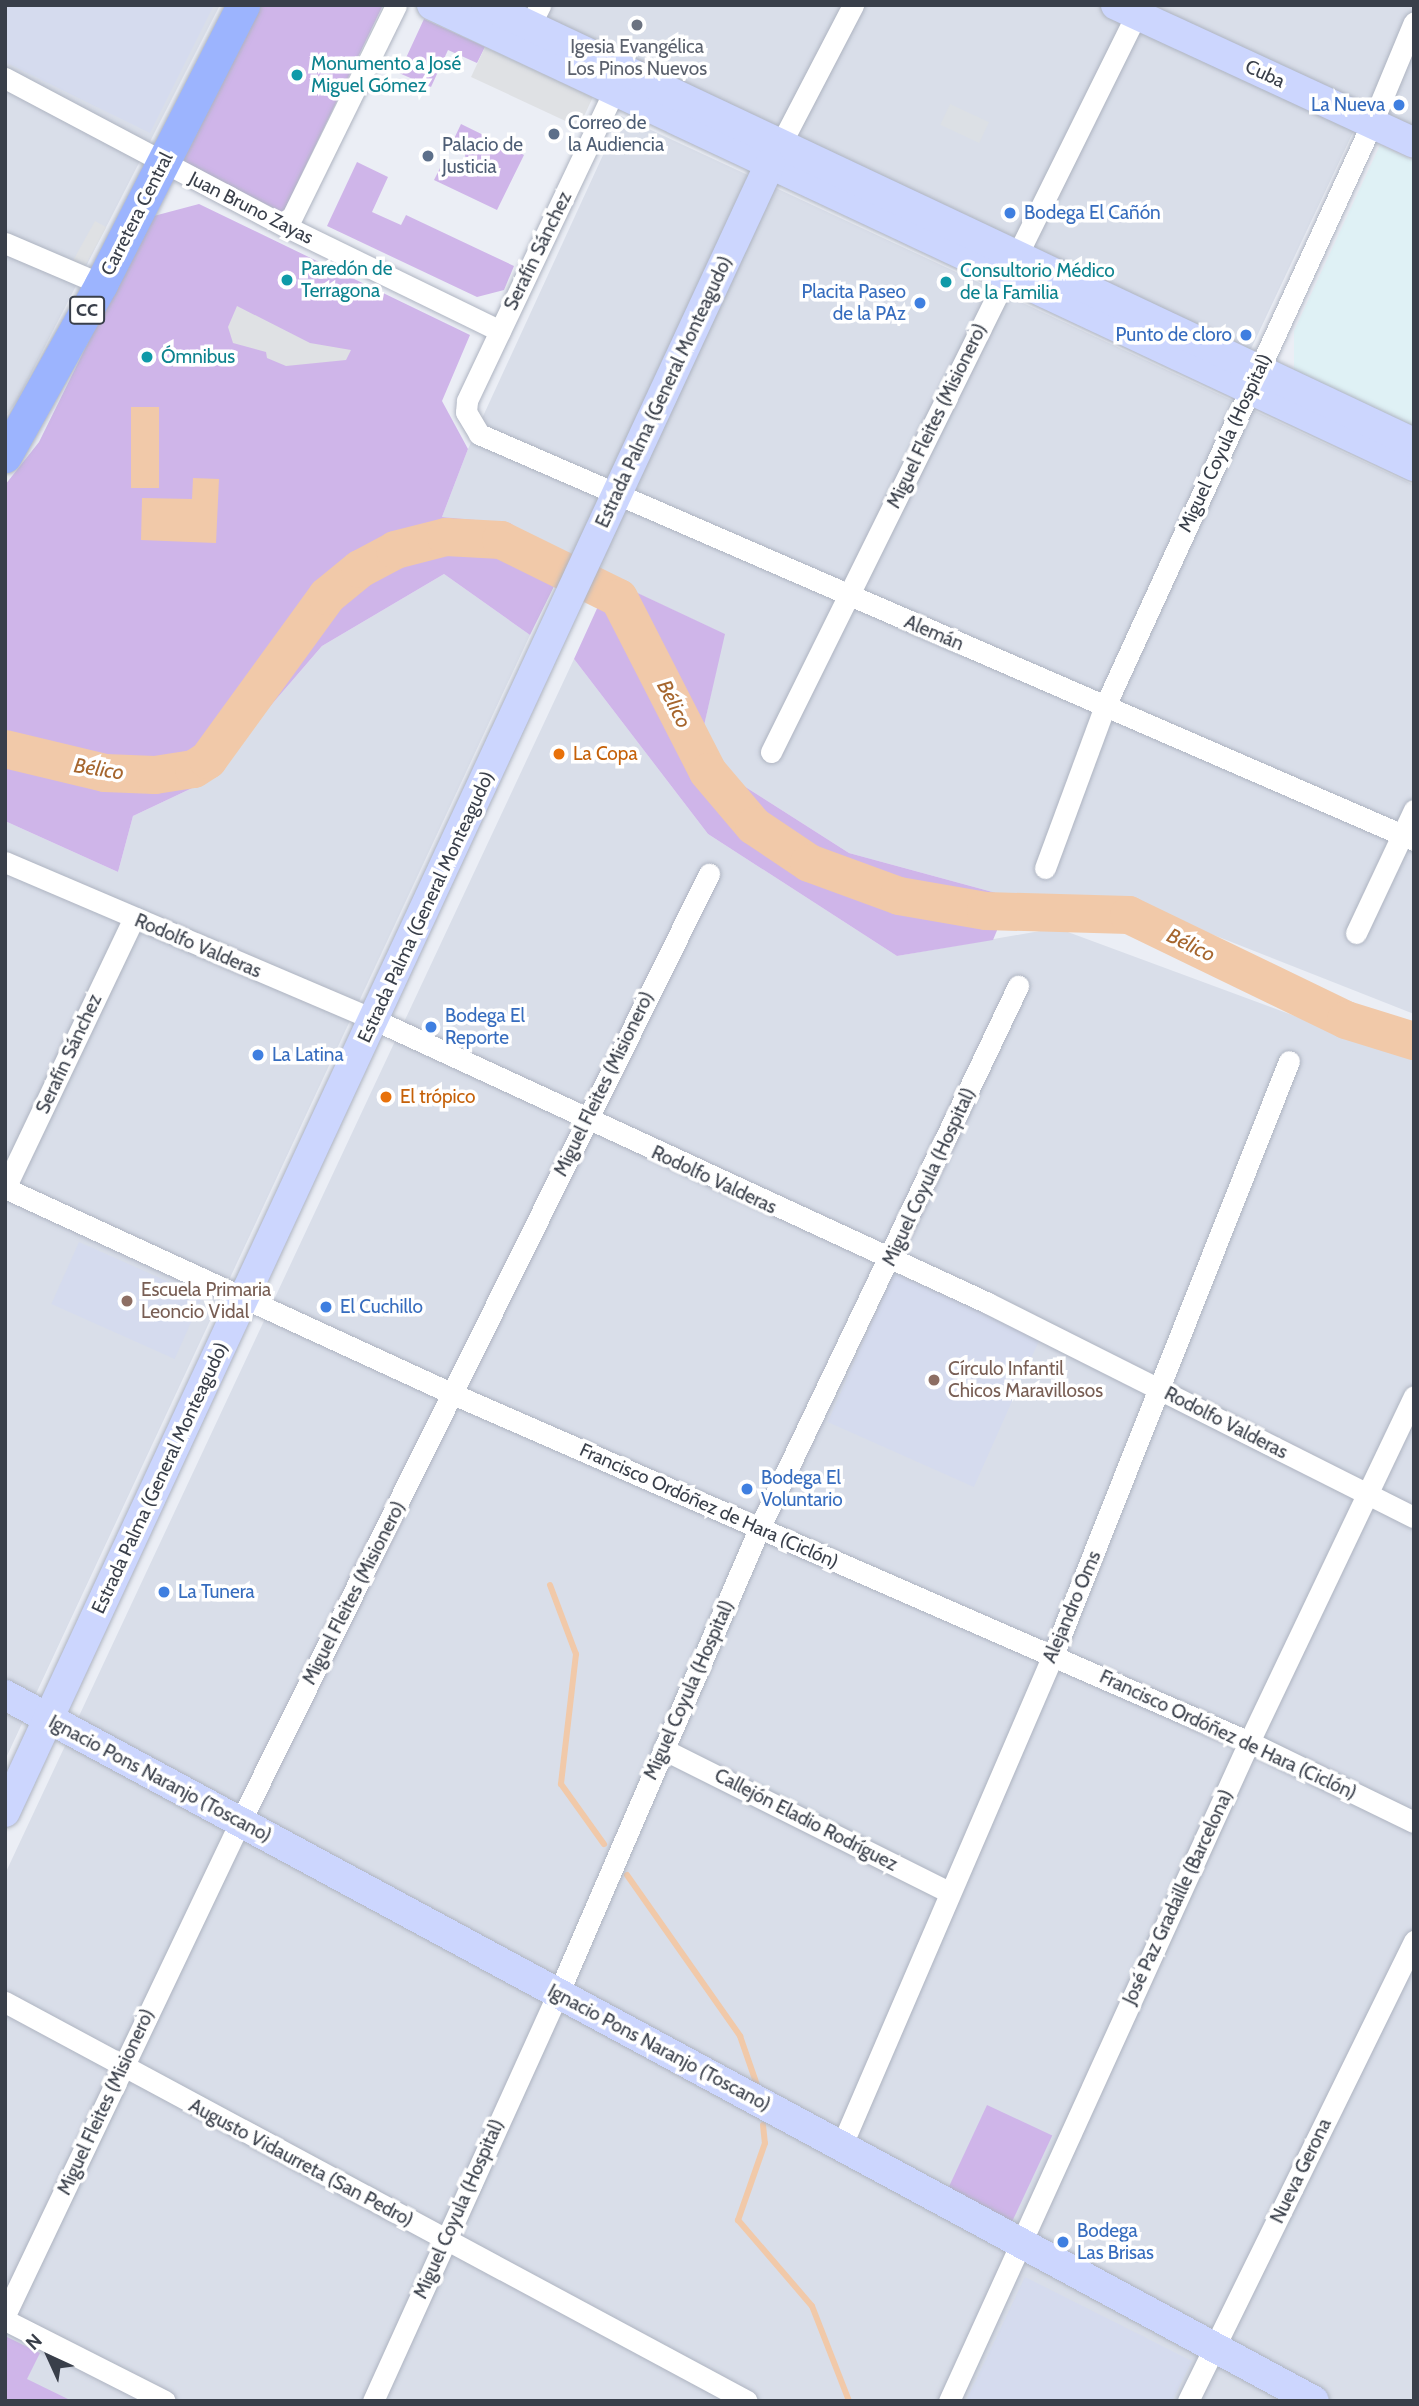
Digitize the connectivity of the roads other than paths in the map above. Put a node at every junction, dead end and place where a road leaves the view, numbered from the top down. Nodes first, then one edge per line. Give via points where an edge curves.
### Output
1 (243, 5) edge
2 (396, 5) edge
3 (432, 5) edge
4 (486, 5) edge
5 (853, 5) edge
6 (1131, 8) edge
7 (534, 16) edge
8 (1414, 22) edge
9 (5, 78) edge
10 (614, 90) junction
11 (1372, 123) junction
12 (1414, 144) edge
13 (775, 154) junction
14 (164, 162) junction
15 (287, 227) junction
16 (5, 243) edge
17 (1012, 265) junction
18 (101, 284) junction
19 (500, 331) junction
20 (1255, 378) junction
21 (466, 412) joint
22 (1414, 443) edge
23 (5, 456) edge
24 (1414, 466) edge
25 (617, 494) junction
26 (848, 596) junction
27 (1105, 706) junction
28 (771, 752) dead end
29 (1414, 810) edge
30 (1408, 838) edge
31 (5, 862) edge
32 (1045, 868) dead end
33 (709, 874) dead end
34 (133, 920) junction
35 (1356, 933) dead end
36 (1018, 986) dead end
37 (373, 1019) junction
38 (1289, 1061) dead end
39 (584, 1120) junction
40 (5, 1188) edge
41 (890, 1261) junction
42 (245, 1296) junction
43 (1162, 1390) junction
44 (453, 1394) junction
45 (1414, 1395) edge
46 (1365, 1494) junction
47 (1414, 1517) edge
48 (759, 1529) junction
49 (1053, 1655) junction
50 (5, 1695) edge
51 (49, 1718) junction
52 (1249, 1742) junction
53 (663, 1749) junction
54 (5, 1812) edge
55 (240, 1822) junction
56 (1414, 1822) edge
57 (949, 1892) junction
58 (1414, 1941) edge
59 (558, 1994) junction
60 (5, 2002) edge
61 (122, 2068) junction
62 (841, 2147) junction
63 (445, 2240) junction
64 (1018, 2244) junction
65 (5, 2317) edge
66 (1214, 2348) junction
67 (165, 2401) edge
68 (373, 2401) edge
69 (747, 2401) edge
70 (948, 2401) edge
71 (1188, 2401) edge
72 (1314, 2401) edge

1 - 14 main road, Carretera Central / CC
2 - 15 street
3 - 10 street
4 - 7 street
5 - 13 street, Estrada Palma (General Monteagudo)
6 - 11 street, Cuba
6 - 17 street, Miguel Fleites (Misionero)
7 - 13 street
8 - 11 street, Miguel Coyula (Hospital)
9 - 14 street, Juan Bruno Zayas
10 - 13 street
10 - 19 street, Serafín Sánchez
11 - 12 street, Cuba
11 - 20 street, Miguel Coyula (Hospital)
13 - 17 street
13 - 25 street, Estrada Palma (General Monteagudo)
14 - 15 street, Juan Bruno Zayas
14 - 18 main road, Carretera Central / CC
15 - 19 street, Juan Bruno Zayas
16 - 18 street
17 - 20 street
17 - 26 street, Miguel Fleites (Misionero)
18 - 23 main road, Carretera Central / CC
19 - 21 street, Serafín Sánchez
20 - 22 street
20 - 24 street
20 - 27 street, Miguel Coyula (Hospital)
21 - 25 street, Alemán via 489,440
25 - 26 street, Alemán
25 - 37 street, Estrada Palma (General Monteagudo)
26 - 27 street, Alemán
26 - 28 street, Miguel Fleites (Misionero)
27 - 30 street, Alemán
27 - 32 street, Miguel Coyula (Hospital)
29 - 30 street
30 - 35 street
31 - 34 street, Rodolfo Valderas
33 - 39 street, Miguel Fleites (Misionero)
34 - 37 street, Rodolfo Valderas
34 - 40 street, Serafín Sánchez
36 - 41 street, Miguel Coyula (Hospital)
37 - 39 street, Rodolfo Valderas
37 - 42 street, Estrada Palma (General Monteagudo)
38 - 43 street, Alejandro Oms
39 - 41 street, Rodolfo Valderas
39 - 44 street, Miguel Fleites (Misionero)
40 - 42 street, Francisco Ordóñez de Hara (Ciclón)
41 - 43 street, Rodolfo Valderas via 988,1303
41 - 48 street, Miguel Coyula (Hospital)
42 - 44 street, Francisco Ordóñez de Hara (Ciclón)
42 - 51 street, Estrada Palma (General Monteagudo)
43 - 46 street, Rodolfo Valderas
43 - 49 street, Alejandro Oms
44 - 48 street, Francisco Ordóñez de Hara (Ciclón)
44 - 55 street, Miguel Fleites (Misionero)
45 - 46 street, José Paz Gradaille (Barcelona)
46 - 47 street, Rodolfo Valderas
46 - 52 street, José Paz Gradaille (Barcelona)
48 - 49 street, Francisco Ordóñez de Hara (Ciclón)
48 - 53 street, Miguel Coyula (Hospital)
49 - 52 street, Francisco Ordóñez de Hara (Ciclón)
49 - 57 street, Alejandro Oms
50 - 51 street, Ignacio Pons Naranjo (Toscano)
51 - 54 street, Estrada Palma (General Monteagudo)
51 - 55 street, Ignacio Pons Naranjo (Toscano)
52 - 56 street, Francisco Ordóñez de Hara (Ciclón)
52 - 64 street, José Paz Gradaille (Barcelona)
53 - 57 street, Callejón Eladio Rodríguez
53 - 59 street, Miguel Coyula (Hospital)
55 - 59 street, Ignacio Pons Naranjo (Toscano)
55 - 61 street, Miguel Fleites (Misionero)
57 - 62 street, Alejandro Oms
58 - 66 street, Nueva Gerona
59 - 62 street, Ignacio Pons Naranjo (Toscano)
59 - 63 street, Miguel Coyula (Hospital)
60 - 61 street, Augusto Vidaurreta (San Pedro)
61 - 63 street, Augusto Vidaurreta (San Pedro)
61 - 65 street, Miguel Fleites (Misionero)
62 - 64 street, Ignacio Pons Naranjo (Toscano)
63 - 68 street, Miguel Coyula (Hospital)
63 - 69 street, Augusto Vidaurreta (San Pedro)
64 - 66 street, Ignacio Pons Naranjo (Toscano)
64 - 70 street, José Paz Gradaille (Barcelona)
65 - 67 street
66 - 71 street, Nueva Gerona
66 - 72 street, Ignacio Pons Naranjo (Toscano)

